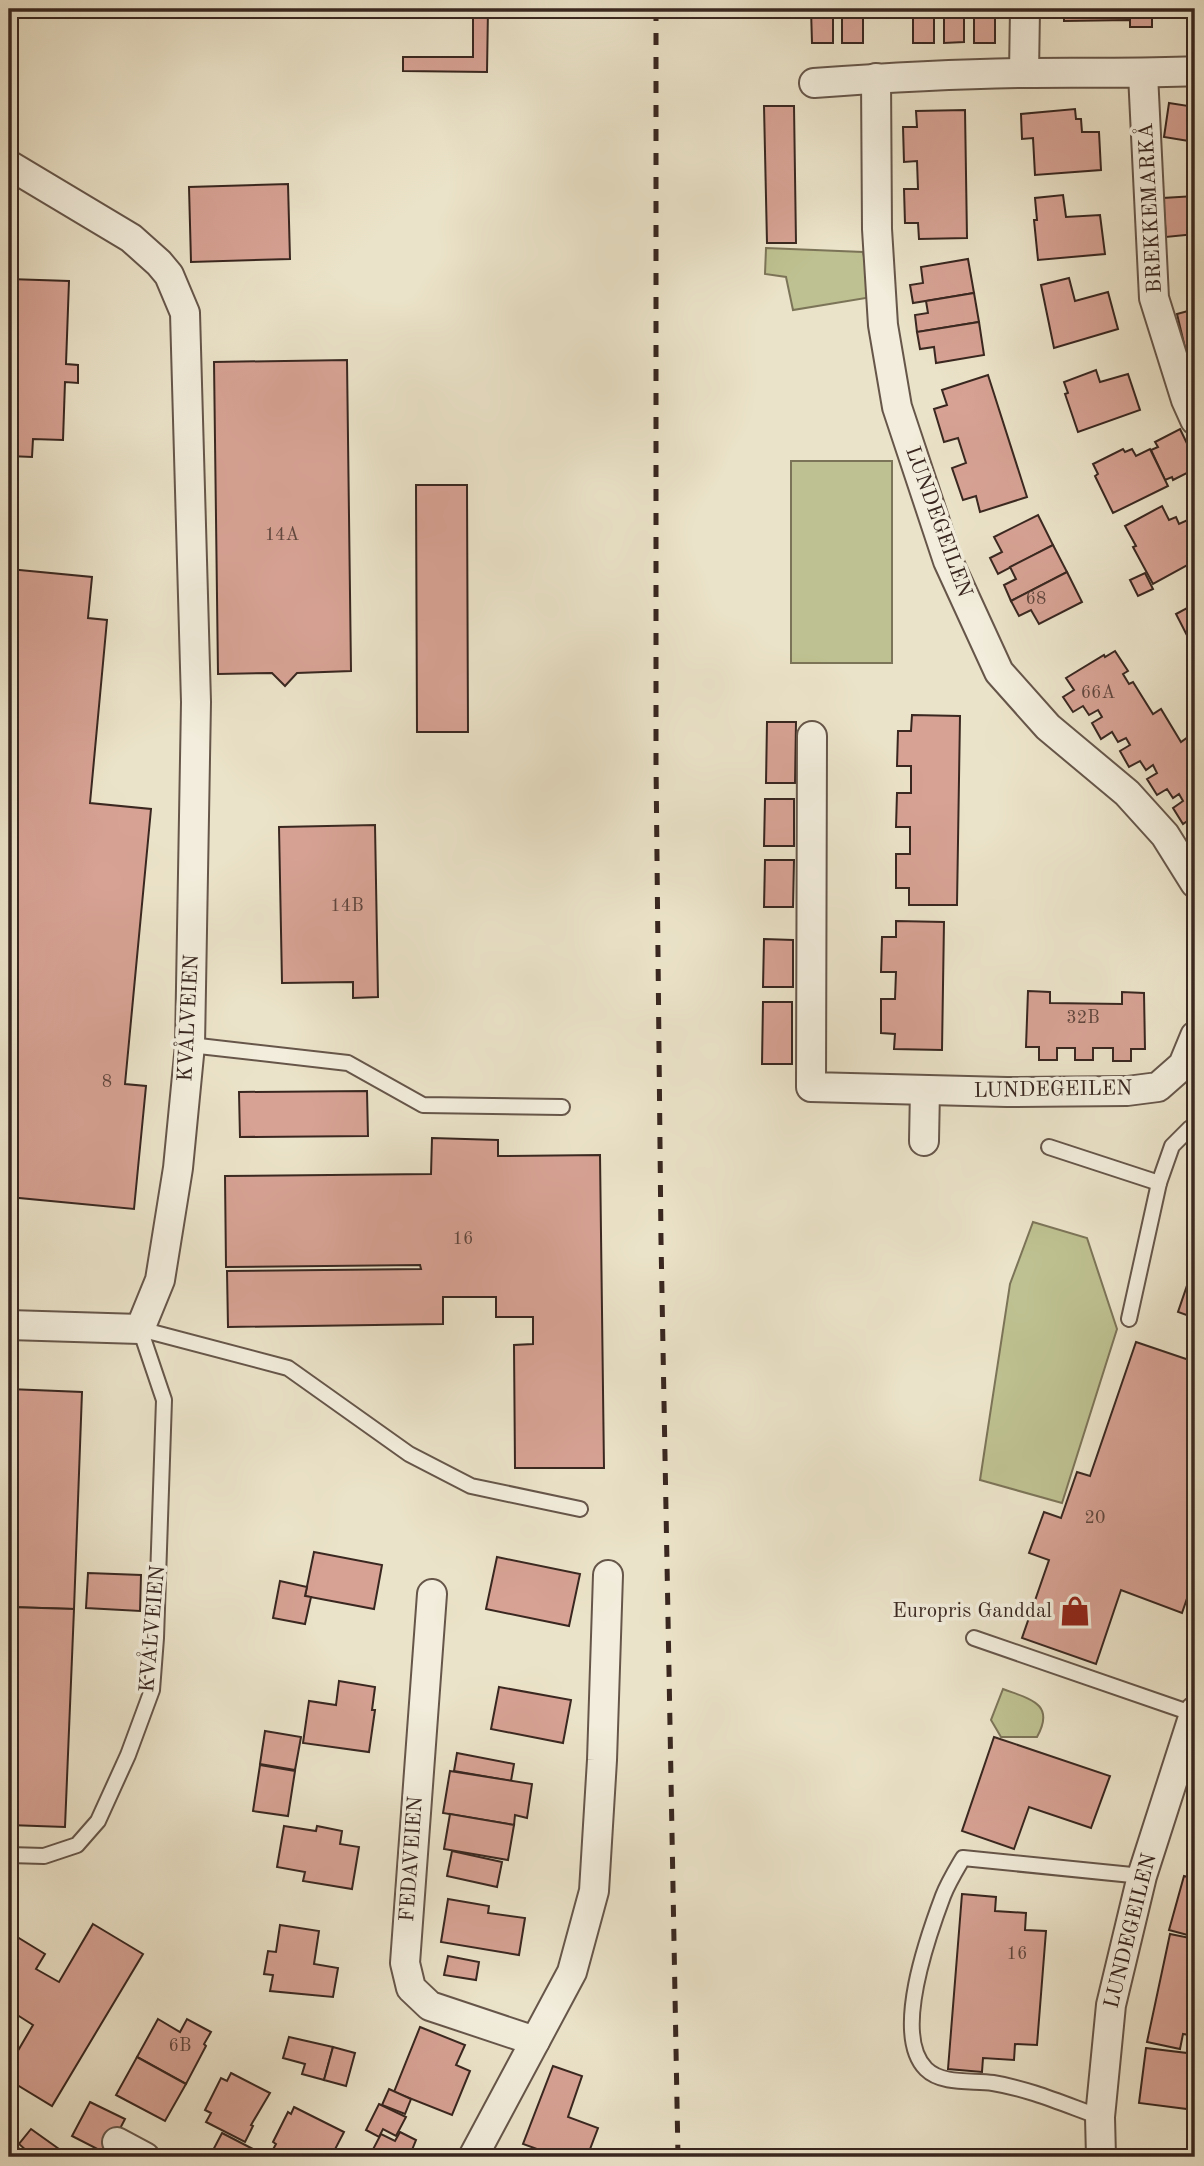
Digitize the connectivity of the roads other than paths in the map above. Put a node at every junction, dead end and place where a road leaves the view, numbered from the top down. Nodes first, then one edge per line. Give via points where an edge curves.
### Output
1 (1025, 9) edge
2 (1195, 71) edge
3 (1024, 73) junction
4 (1143, 74) junction
5 (876, 78) junction
6 (814, 83) dead end
7 (9, 165) edge
8 (1195, 420) edge
9 (812, 736) dead end
10 (1195, 883) edge
11 (1195, 1036) edge
12 (190, 1045) junction
13 (925, 1090) junction
14 (562, 1107) dead end
15 (1195, 1129) edge
16 (923, 1140) dead end
17 (1049, 1147) dead end
18 (1159, 1183) junction
19 (1129, 1319) dead end
20 (9, 1325) edge
21 (140, 1329) junction
22 (580, 1509) dead end
23 (608, 1575) dead end
24 (432, 1594) dead end
25 (974, 1638) dead end
26 (1195, 1712) edge
27 (9, 1855) edge
28 (1142, 1876) junction
29 (535, 2041) junction
30 (1100, 2117) junction
31 (117, 2142) dead end
32 (145, 2157) edge
33 (472, 2157) edge
34 (1101, 2157) edge

1 - 3 street
2 - 4 street
3 - 4 street
3 - 5 street
4 - 8 street, BREKKEMARKÅ via 1154,298
5 - 6 street
5 - 10 street, LUNDEGEILEN via 883,325 897,407 948,561 999,672 1048,727 1127,793 1165,835
7 - 12 street, KVÅLVEIEN via 131,239 169,275 185,313 196,702
9 - 13 street, LUNDEGEILEN via 811,1087
11 - 13 street, LUNDEGEILEN via 1183,1065 1158,1087 1127,1091
12 - 14 lane via 348,1063 423,1105
12 - 21 street, KVÅLVEIEN via 178,1168 160,1280
13 - 16 street
15 - 18 lane via 1190,1128 1172,1146
17 - 18 lane
18 - 19 lane
20 - 21 street
21 - 22 lane via 288,1368 410,1454 471,1486
21 - 27 lane, KVÅLVEIEN via 164,1399 152,1690 98,1821 78,1845 44,1856
23 - 29 street via 594,1891 572,1972
24 - 29 street, FEDAVEIEN via 405,1964 411,1988 429,2007
25 - 26 lane
26 - 28 street, LUNDEGEILEN
28 - 30 street, LUNDEGEILEN via 1111,2005
28 - 30 lane via 963,1858 944,1894 913,1993 911,2043 926,2069 945,2079 995,2083
29 - 33 street
30 - 34 street, LUNDEGEILEN
31 - 32 street

